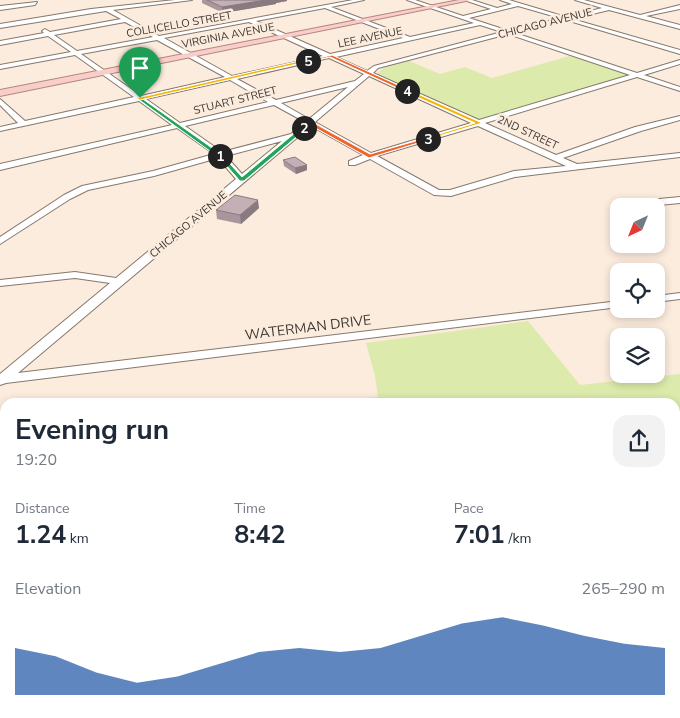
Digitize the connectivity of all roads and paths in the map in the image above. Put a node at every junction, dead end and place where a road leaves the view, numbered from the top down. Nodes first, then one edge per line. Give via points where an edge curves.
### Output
1 (189, 0) edge
2 (361, 0) edge
3 (410, 0) edge
4 (456, 0) edge
5 (468, 0) edge
6 (503, 0) edge
7 (578, 0) edge
8 (34, 1) edge
9 (177, 1) edge
10 (158, 2) edge
11 (518, 5) junction
12 (430, 6) junction
13 (326, 7) junction
14 (680, 7) edge
15 (0, 8) edge
16 (609, 8) junction
17 (107, 9) junction
18 (498, 9) junction
19 (639, 16) junction
20 (463, 17) junction
21 (43, 19) junction
22 (564, 19) junction
23 (125, 20) junction
24 (251, 20) junction
25 (361, 20) junction
26 (481, 23) junction
27 (0, 26) edge
28 (680, 27) edge
29 (47, 32) junction
30 (509, 32) junction
31 (284, 35) junction
32 (159, 38) junction
33 (409, 38) junction
34 (0, 43) edge
35 (421, 43) dead end
36 (429, 46) dead end
37 (438, 50) junction
38 (680, 52) edge
39 (76, 53) junction
40 (189, 55) junction
41 (330, 56) junction
42 (680, 62) edge
43 (0, 67) edge
44 (103, 72) junction
45 (368, 74) junction
46 (637, 75) junction
47 (230, 78) junction
48 (358, 83) junction
49 (680, 89) edge
50 (0, 92) edge
51 (140, 98) junction
52 (0, 100) edge
53 (274, 102) junction
54 (680, 118) edge
55 (310, 123) junction
56 (480, 123) junction
57 (23, 124) junction
58 (178, 126) junction
59 (0, 129) edge
60 (296, 134) junction
61 (680, 154) edge
62 (220, 155) junction
63 (369, 156) junction
64 (556, 158) junction
65 (352, 163) dead end
66 (0, 167) edge
67 (576, 167) junction
68 (242, 180) junction
69 (680, 200) edge
70 (665, 201) edge
71 (0, 241) edge
72 (119, 282) junction
73 (0, 283) edge
74 (680, 296) edge
75 (665, 298) edge
76 (610, 305) edge
77 (1, 380) edge

1 - 9 street
2 - 13 street, COLLICELLO STREET
3 - 12 street
4 - 12 main road
5 - 12 main road
5 - 18 street
6 - 11 street
7 - 16 street
8 - 15 street
8 - 21 street
9 - 10 street
10 - 17 street
11 - 18 street
11 - 22 street
12 - 20 street
12 - 25 main road, VIRGINIA AVENUE
13 - 24 street, COLLICELLO STREET
13 - 25 street
14 - 19 street
16 - 19 street
16 - 22 street, CHICAGO AVENUE
17 - 21 street
17 - 23 street
18 - 20 street
19 - 28 street
20 - 26 street
21 - 27 street
22 - 30 street, CHICAGO AVENUE
22 - 38 street
23 - 29 street
23 - 32 street
24 - 31 street, 2ND STREET
24 - 32 street, COLLICELLO STREET
25 - 31 main road, VIRGINIA AVENUE
25 - 33 street
26 - 30 street
26 - 33 street, LEE AVENUE
29 - 34 street
29 - 39 street
30 - 37 street, CHICAGO AVENUE
30 - 46 street
31 - 40 main road, VIRGINIA AVENUE
31 - 41 street, 2ND STREET
32 - 39 street, COLLICELLO STREET
32 - 40 street
33 - 35 street
33 - 41 street, LEE AVENUE
36 - 37 street
37 - 45 street, CHICAGO AVENUE via 384,64
39 - 43 street, COLLICELLO STREET
39 - 44 street
40 - 44 main road, VIRGINIA AVENUE
40 - 47 street
41 - 45 street, 2ND STREET
41 - 47 street, LEE AVENUE
42 - 46 street
44 - 50 main road, VIRGINIA AVENUE
44 - 51 street
45 - 48 street, CHICAGO AVENUE
45 - 56 street, 2ND STREET
46 - 49 street
46 - 56 street
47 - 51 street, LEE AVENUE
47 - 53 street
48 - 53 street, STUART STREET
48 - 55 street, CHICAGO AVENUE
51 - 57 street, LEE AVENUE
51 - 58 street
52 - 57 street
53 - 55 street
53 - 58 street, STUART STREET
54 - 64 street
55 - 60 street, CHICAGO AVENUE
55 - 63 street
56 - 63 street
56 - 64 street, 2ND STREET
57 - 59 street, LEE AVENUE
58 - 62 street
58 - 66 street, STUART STREET
60 - 62 street
60 - 68 street, CHICAGO AVENUE
61 - 67 street
62 - 68 street
62 - 71 street via 82,190
63 - 65 street
63 - 67 street via 437,193 451,193 495,178
64 - 67 street, 2ND STREET
68 - 72 street, CHICAGO AVENUE
69 - 70 street
72 - 73 street via 75,275
72 - 77 street, CHICAGO AVENUE
74 - 75 street
76 - 77 street, WATERMAN DRIVE

